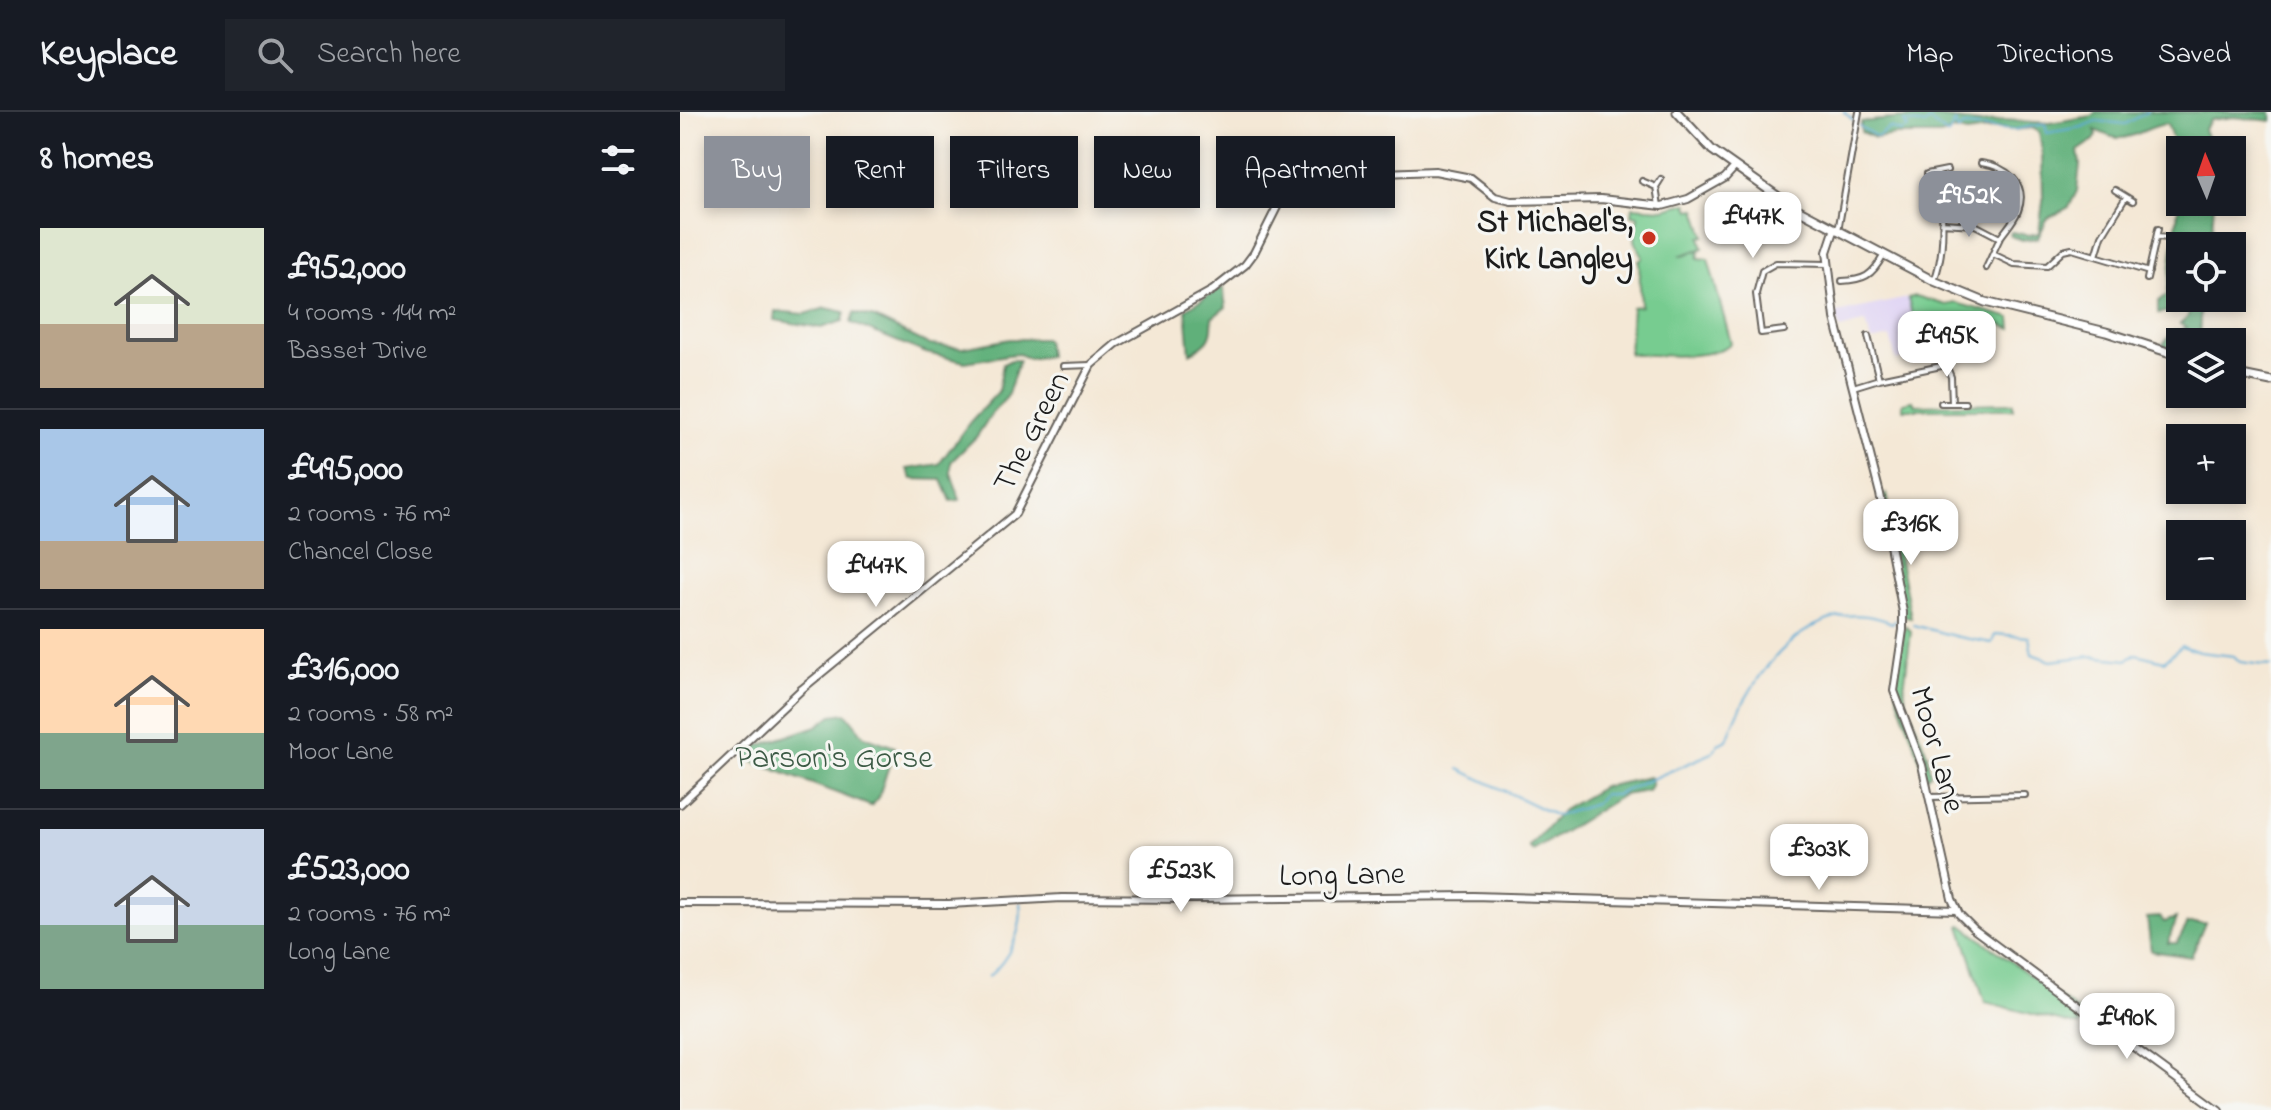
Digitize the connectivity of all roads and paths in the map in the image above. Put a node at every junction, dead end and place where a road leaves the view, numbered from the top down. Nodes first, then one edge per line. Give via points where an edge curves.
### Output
1 (1677, 112) edge
2 (1859, 112) edge
3 (1981, 163) dead end
4 (2010, 164) dead end
5 (1735, 167) junction
6 (1947, 170) dead end
7 (2006, 170) junction
8 (1937, 172) junction
9 (1927, 174) dead end
10 (1661, 179) dead end
11 (1642, 181) dead end
12 (1656, 187) junction
13 (2115, 190) dead end
14 (2126, 197) junction
15 (2133, 201) dead end
16 (1659, 206) junction
17 (2005, 214) dead end
18 (2013, 220) junction
19 (1942, 223) junction
20 (2158, 229) dead end
21 (1836, 232) junction
22 (2157, 237) junction
23 (2001, 238) junction
24 (2166, 238) edge
25 (1993, 254) junction
26 (1883, 256) junction
27 (2096, 256) junction
28 (1827, 264) junction
29 (1986, 268) dead end
30 (2149, 272) junction
31 (2147, 279) dead end
32 (1842, 281) dead end
33 (1934, 281) junction
34 (1954, 322) dead end
35 (1784, 330) dead end
36 (1954, 335) junction
37 (1868, 336) dead end
38 (1965, 336) dead end
39 (2166, 351) edge
40 (1091, 365) junction
41 (1946, 365) junction
42 (1063, 366) dead end
43 (2246, 376) edge
44 (1879, 379) junction
45 (2271, 381) edge
46 (1853, 387) junction
47 (1941, 403) dead end
48 (1952, 403) junction
49 (1965, 403) dead end
50 (2025, 795) dead end
51 (1929, 797) junction
52 (680, 804) edge
53 (680, 903) edge
54 (1957, 910) junction
55 (2219, 1110) edge

1 - 5 highway
2 - 21 street
3 - 7 street
4 - 7 street
5 - 16 street via 1688,199
5 - 21 highway
6 - 8 street
7 - 18 street via 2020,191
8 - 9 street
8 - 19 street
10 - 12 street
11 - 12 street
12 - 16 street
13 - 14 street
14 - 15 street
14 - 27 street
16 - 40 street, The Green via 1601,199 1511,201 1495,197 1462,174 1405,171 1317,182 1290,192 1278,205 1245,265
17 - 18 street
18 - 23 street
19 - 23 street via 1975,225
19 - 33 street
20 - 22 street
21 - 26 highway
21 - 28 street, Moor Lane via 1827,248
22 - 24 street
22 - 30 street
23 - 25 street
25 - 27 street via 2014,264 2040,266 2067,249
25 - 29 street
26 - 32 street via 1868,277
26 - 33 highway
27 - 30 street
28 - 35 street via 1776,263 1762,271 1756,294 1761,333
28 - 46 street, Moor Lane
30 - 31 street
33 - 39 highway via 1985,302
34 - 36 street
36 - 38 street
36 - 41 street
37 - 44 street
40 - 42 street
40 - 52 street, The Green via 1015,514 802,689
41 - 44 street
41 - 48 street
43 - 45 highway
44 - 46 street
46 - 51 street, Moor Lane via 1903,612 1894,691
47 - 48 street
48 - 49 street
50 - 51 street
51 - 54 street, Moor Lane
53 - 54 street, Long Lane via 1473,896
54 - 55 street via 1975,930

